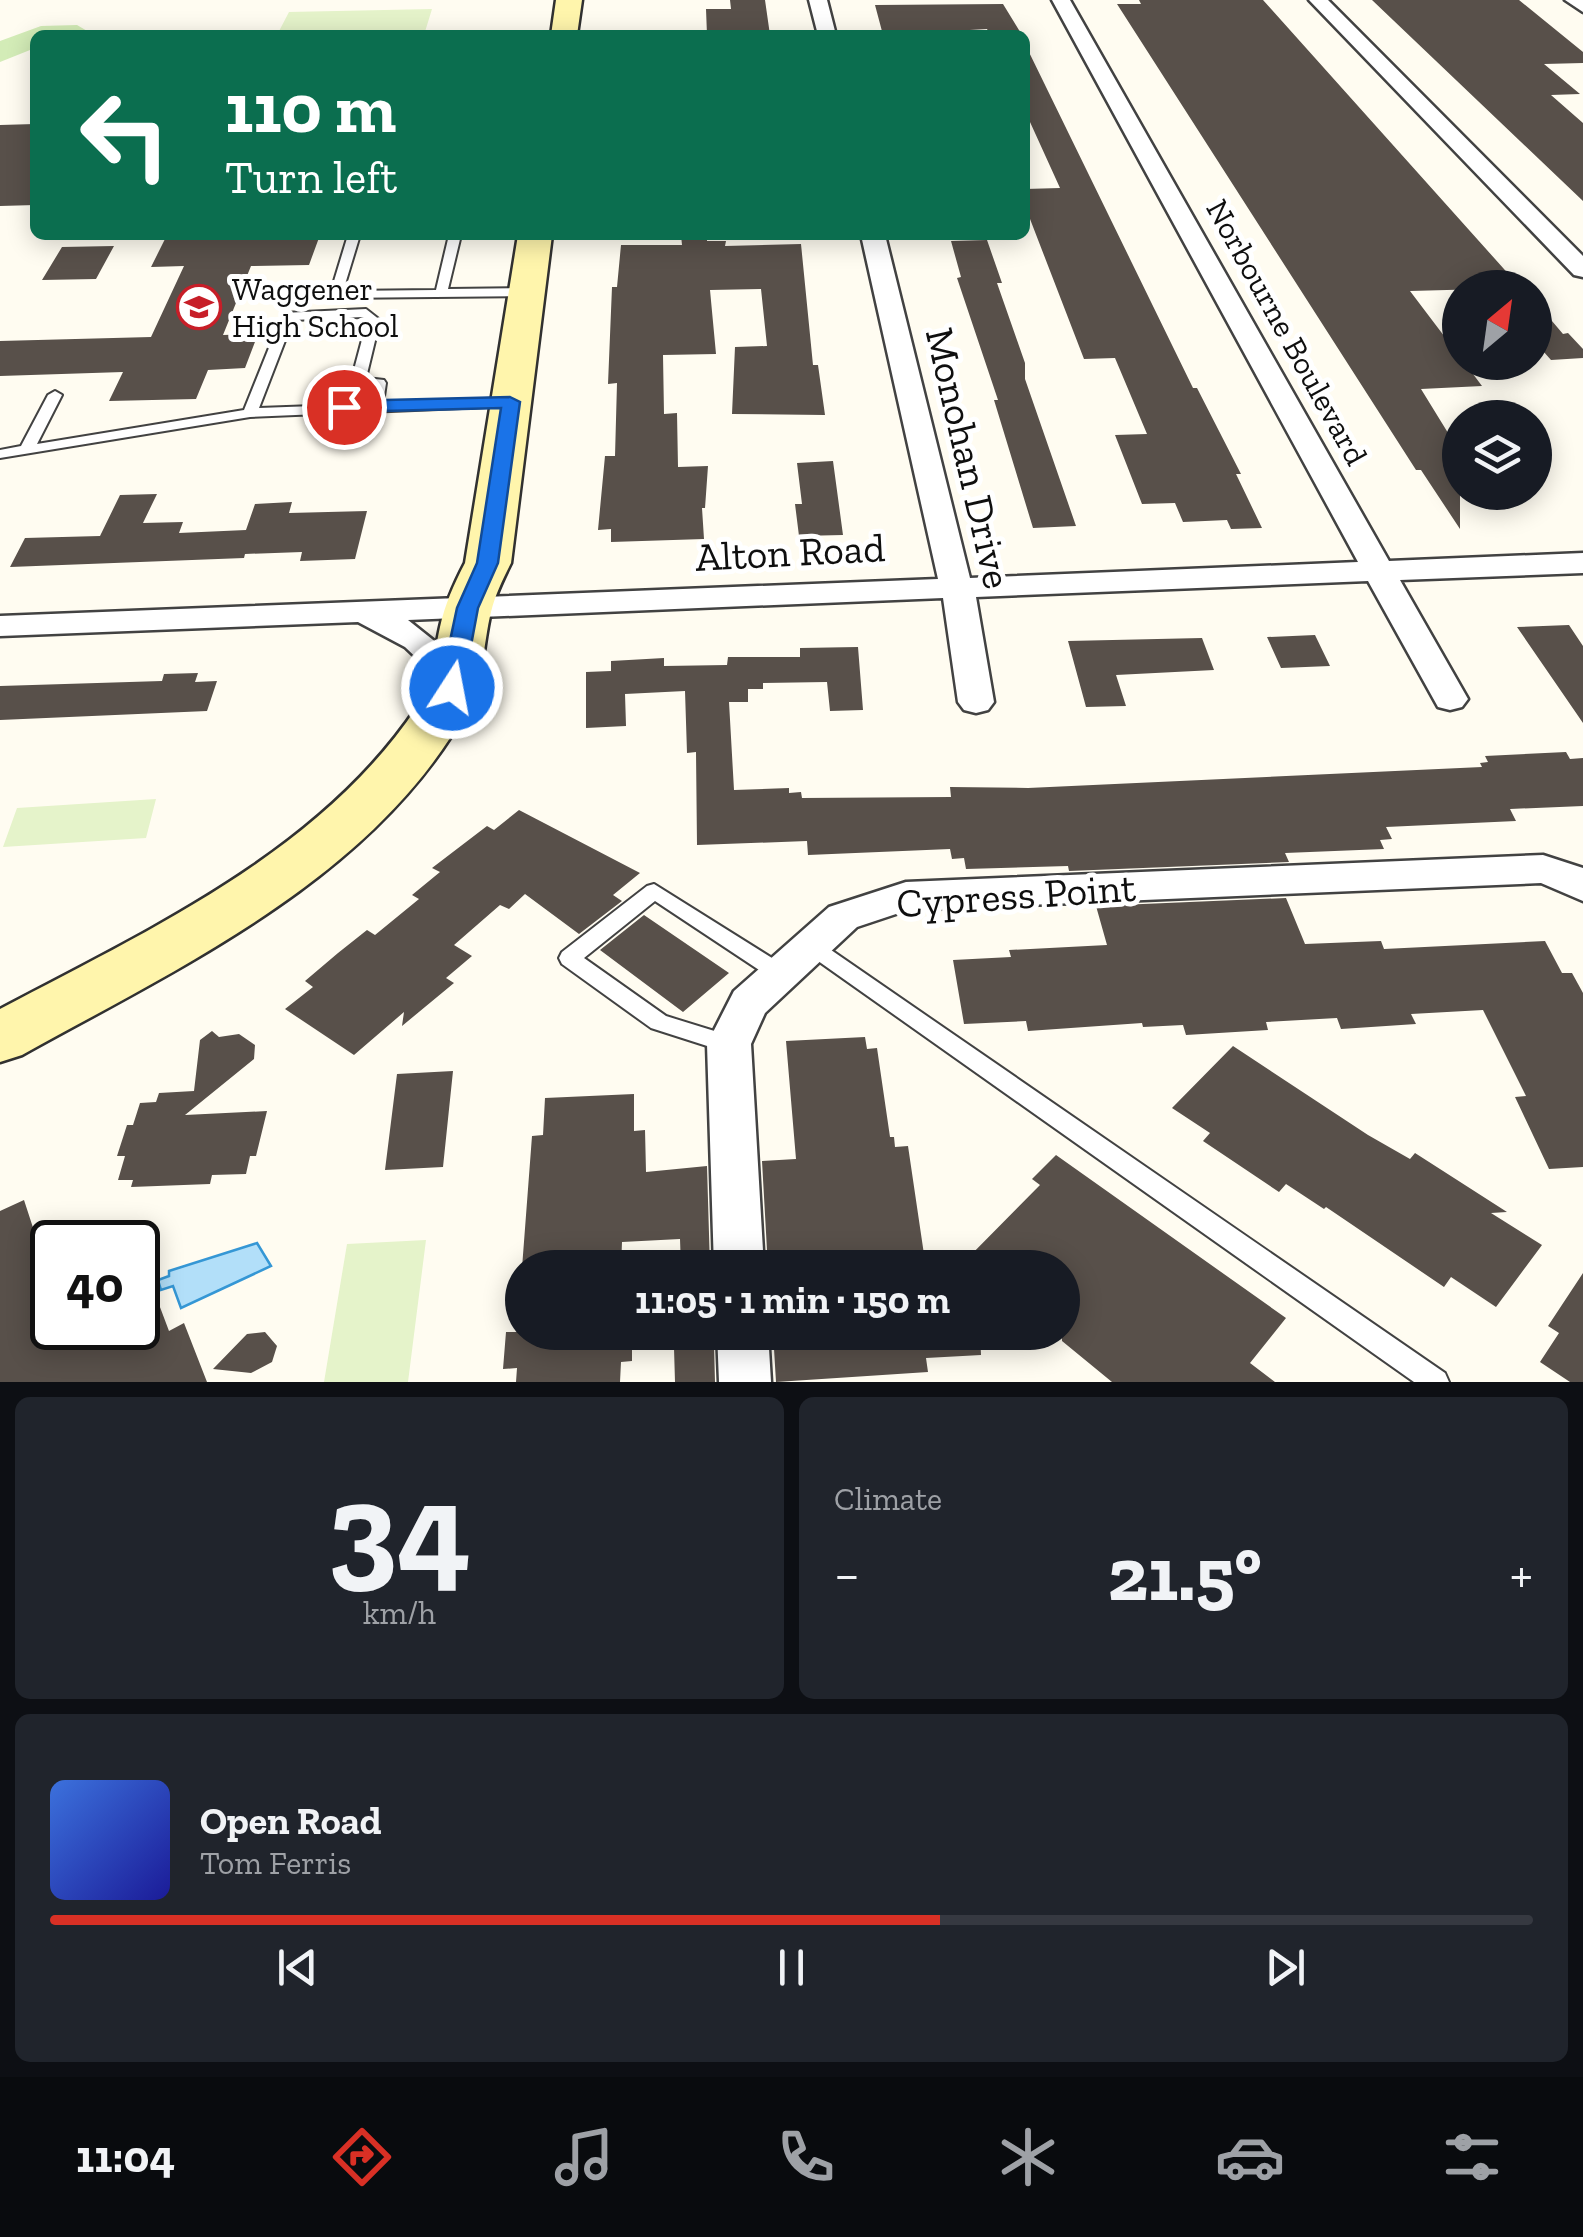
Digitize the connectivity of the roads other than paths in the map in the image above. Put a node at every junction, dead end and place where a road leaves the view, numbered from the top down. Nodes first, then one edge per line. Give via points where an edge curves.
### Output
1 (569, 0) edge
2 (818, 0) edge
3 (1061, 0) edge
4 (1318, 0) edge
5 (1574, 0) edge
6 (1583, 7) edge
7 (565, 30) edge
8 (825, 30) edge
9 (353, 240) edge
10 (455, 240) edge
11 (533, 240) edge
12 (873, 240) edge
13 (1583, 270) edge
14 (526, 292) junction
15 (442, 294) junction
16 (371, 296) junction
17 (366, 313) junction
18 (54, 395) dead end
19 (510, 402) junction
20 (376, 405) junction
21 (250, 412) junction
22 (26, 450) junction
23 (0, 454) edge
24 (1583, 563) edge
25 (1381, 570) junction
26 (958, 587) junction
27 (468, 608) junction
28 (361, 613) junction
29 (0, 626) edge
30 (455, 675) junction
31 (1450, 699) dead end
32 (976, 702) dead end
33 (1583, 888) edge
34 (796, 960) junction
35 (0, 1038) edge
36 (729, 1044) junction
37 (739, 1250) edge
38 (743, 1350) edge
39 (745, 1382) edge
40 (1436, 1382) edge

1 - 7 street
2 - 8 street
3 - 25 street, Norbourne Boulevard
4 - 13 street
5 - 6 street
9 - 16 lane via 337,292
10 - 15 lane
11 - 14 street
12 - 26 street, Monohan Drive
14 - 15 lane
14 - 19 street
15 - 16 lane
16 - 17 lane
17 - 20 lane via 374,320 358,381 379,382
17 - 21 lane via 288,316
18 - 22 lane
19 - 20 lane
19 - 27 street via 488,563
20 - 21 lane
21 - 22 lane
22 - 23 lane
24 - 25 street, Alton Road
25 - 26 street, Alton Road
25 - 31 street, Norbourne Boulevard
26 - 27 street, Alton Road
26 - 32 street, Monohan Drive
27 - 28 street, Alton Road
27 - 30 street
28 - 29 street, Alton Road
28 - 30 street via 418,637
30 - 35 street via 440,712 412,750 302,858 230,909
33 - 34 street, Cypress Point via 1543,868 906,896 843,917
34 - 36 street, Cypress Point via 750,1003
34 - 36 lane via 654,891 568,958 659,1022
34 - 40 lane
36 - 37 street
38 - 39 street

